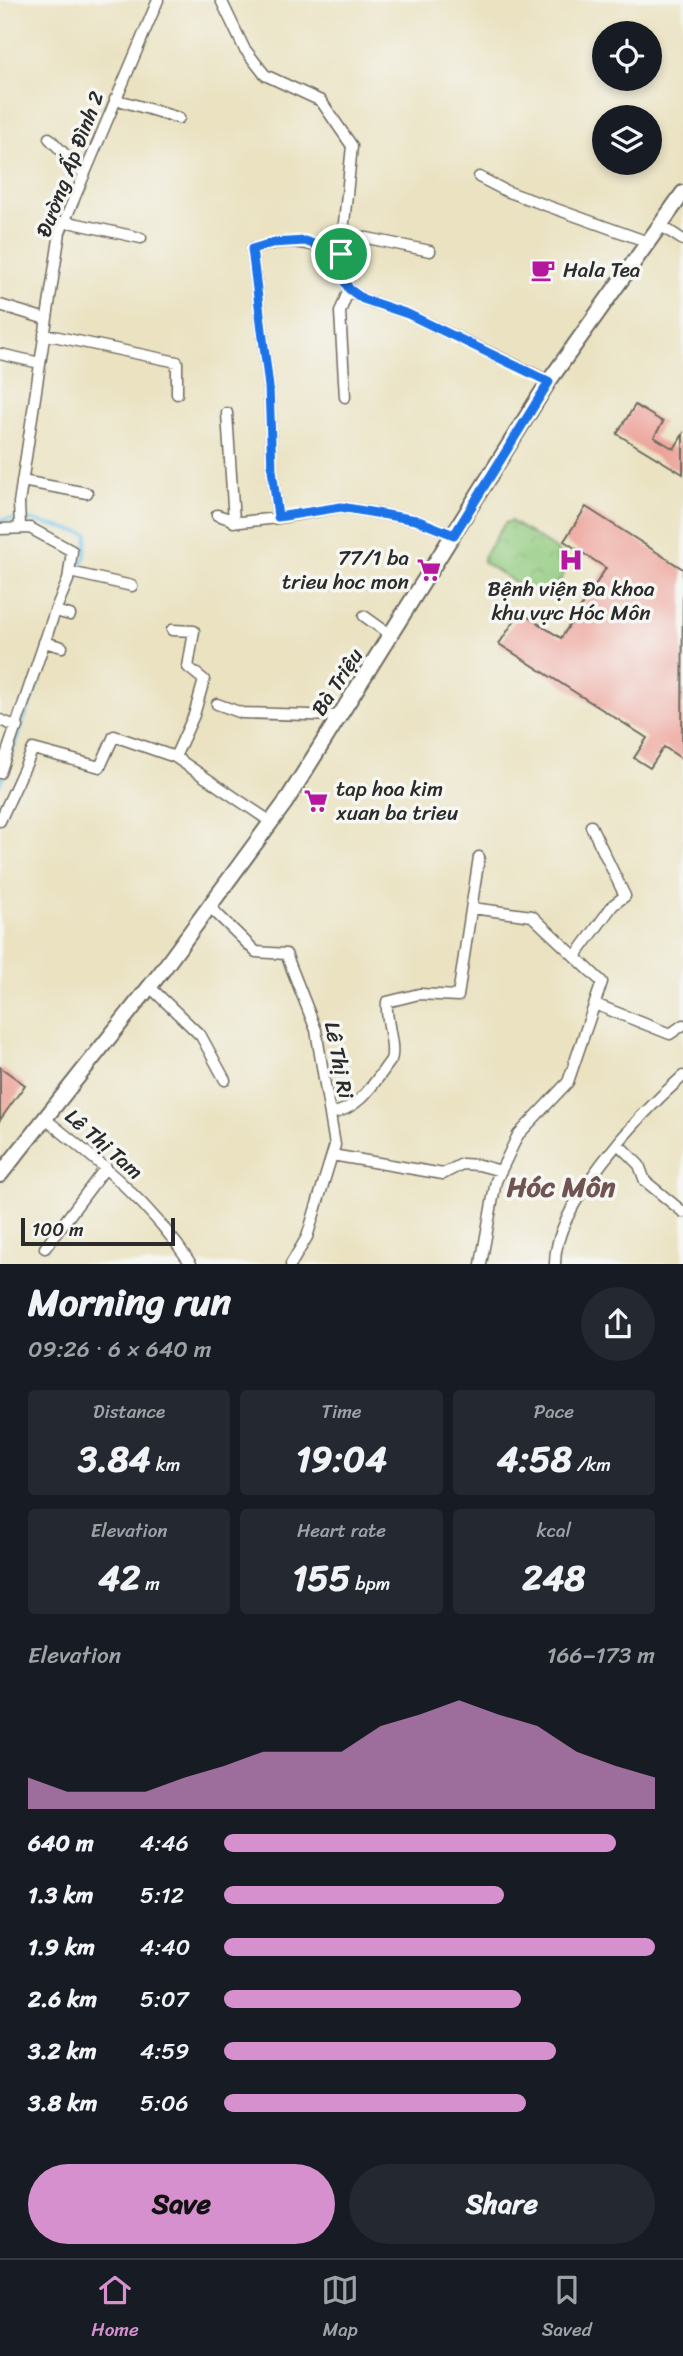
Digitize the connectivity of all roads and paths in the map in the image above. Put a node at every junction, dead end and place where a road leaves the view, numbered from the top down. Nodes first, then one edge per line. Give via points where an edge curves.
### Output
1 (158, 0) edge
2 (221, 0) edge
3 (115, 99) junction
4 (179, 118) dead end
5 (49, 138) dead end
6 (84, 174) junction
7 (479, 177) dead end
8 (683, 193) edge
9 (64, 221) junction
10 (660, 225) junction
11 (343, 233) junction
12 (141, 238) dead end
13 (683, 240) edge
14 (648, 243) junction
15 (430, 251) dead end
16 (341, 254) junction
17 (349, 289) junction
18 (0, 305) edge
19 (46, 319) junction
20 (44, 334) junction
21 (0, 354) edge
22 (40, 363) junction
23 (549, 382) junction
24 (177, 394) dead end
25 (345, 397) dead end
26 (227, 413) dead end
27 (22, 481) junction
28 (87, 493) dead end
29 (216, 515) dead end
30 (278, 517) junction
31 (21, 520) junction
32 (234, 522) junction
33 (0, 529) edge
34 (454, 535) junction
35 (72, 573) junction
36 (132, 586) dead end
37 (56, 612) junction
38 (70, 615) dead end
39 (363, 616) dead end
40 (172, 629) dead end
41 (392, 636) junction
42 (217, 704) dead end
43 (340, 716) junction
44 (0, 720) edge
45 (18, 727) junction
46 (175, 757) junction
47 (0, 773) edge
48 (0, 821) edge
49 (271, 822) junction
50 (591, 826) dead end
51 (479, 856) dead end
52 (210, 907) junction
53 (472, 908) junction
54 (575, 957) junction
55 (149, 986) junction
56 (595, 1004) junction
57 (683, 1026) edge
58 (683, 1076) edge
59 (225, 1080) dead end
60 (330, 1114) junction
61 (44, 1118) junction
62 (619, 1145) junction
63 (332, 1155) junction
64 (106, 1167) junction
65 (501, 1171) junction
66 (0, 1174) edge
67 (683, 1212) edge
68 (45, 1248) dead end
69 (191, 1264) edge
70 (291, 1264) edge
71 (481, 1264) edge
72 (555, 1264) edge

1 - 3 street, Đường Ấp Đình 2
2 - 11 street via 244,48 265,75 321,101 352,146
3 - 4 street
3 - 6 street, Đường Ấp Đình 2
5 - 6 street
6 - 9 street, Đường Ấp Đình 2
7 - 14 street
8 - 10 street, Bà Triệu
9 - 12 street
9 - 19 street, Đường Ấp Đình 2
10 - 13 street
10 - 14 street, Bà Triệu
11 - 15 street
11 - 16 street
14 - 23 street, Bà Triệu
16 - 17 street via 339,271
16 - 30 street via 305,241 252,249 269,387
17 - 23 street
17 - 25 street via 340,312
18 - 19 street
19 - 20 street, Đường Ấp Đình 2
20 - 22 street, Đường Ấp Đình 2
20 - 24 street via 177,362
21 - 22 street
22 - 27 street, Đường Ấp Đình 2
23 - 34 street, Bà Triệu
26 - 32 street
27 - 28 street
27 - 31 street, Đường Ấp Đình 2
29 - 32 street
30 - 32 street
30 - 34 street via 341,507 416,520
31 - 33 street
31 - 35 street via 72,551
34 - 41 street, Bà Triệu
35 - 36 street
35 - 37 street
37 - 38 street
37 - 45 street via 53,645
39 - 41 street
40 - 46 street via 194,632 188,667 204,680
41 - 43 street, Bà Triệu
42 - 43 street via 242,713
43 - 49 street, Bà Triệu
44 - 45 street
45 - 47 street
46 - 48 street via 114,736 100,767 33,749
46 - 49 street
49 - 52 street, Bà Triệu
50 - 54 street via 625,896 613,905
51 - 53 street
52 - 55 street, Bà Triệu
52 - 60 street, Lê Thị Ri via 254,951 286,954 316,1030
53 - 54 street via 532,916
53 - 60 street via 458,996 419,994 387,1002 391,1060 359,1101
54 - 56 street via 602,982
55 - 59 street via 201,1036
55 - 61 street, Bà Triệu
56 - 57 street via 657,1031 670,1034
56 - 65 street via 568,1082 518,1135
58 - 62 street via 650,1106
60 - 63 street, Lê Thị Ri
61 - 64 street, Lê Thị Tam
61 - 66 street, Bà Triệu
62 - 67 street via 639,1165 645,1181
62 - 72 street via 586,1182 563,1232
63 - 65 street via 443,1174 462,1164
63 - 70 street, Lê Thị Ri via 307,1237
64 - 68 street
64 - 69 street, Lê Thị Tam via 172,1236
65 - 71 street

